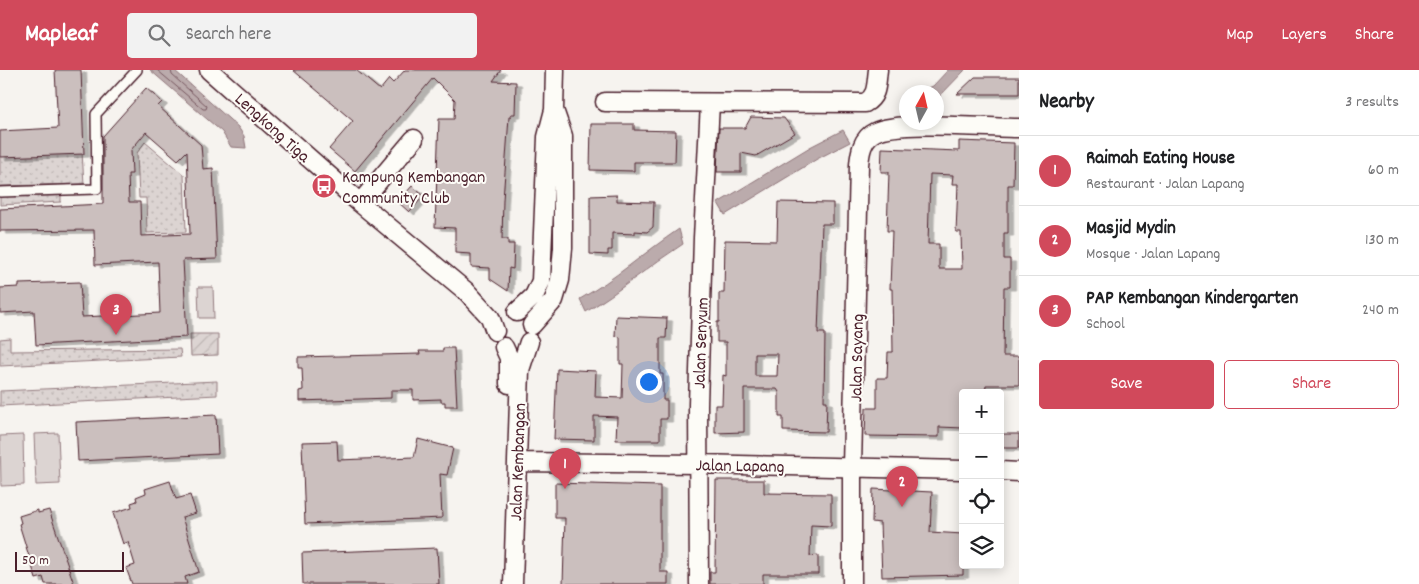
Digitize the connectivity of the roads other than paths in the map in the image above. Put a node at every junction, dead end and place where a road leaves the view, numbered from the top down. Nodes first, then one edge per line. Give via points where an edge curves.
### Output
1 (137, 70) edge
2 (209, 70) edge
3 (555, 70) edge
4 (878, 70) edge
5 (605, 102) dead end
6 (710, 103) junction
7 (554, 110) junction
8 (1019, 128) edge
9 (414, 139) dead end
10 (0, 192) edge
11 (360, 203) junction
12 (467, 292) junction
13 (511, 313) junction
14 (532, 325) junction
15 (495, 331) junction
16 (529, 342) junction
17 (504, 347) junction
18 (518, 462) junction
19 (698, 464) junction
20 (852, 467) junction
21 (959, 470) edge
22 (1004, 471) edge
23 (1019, 472) edge
24 (501, 584) edge
25 (513, 584) edge
26 (699, 584) edge
27 (852, 584) edge

1 - 10 lane via 96,114 98,189
2 - 11 street, Lengkong Tiga
3 - 7 street
4 - 6 street via 876,92 865,103
5 - 6 street
6 - 19 street, Jalan Senyum via 702,248
7 - 13 street via 547,137 541,281 534,296
7 - 14 street via 563,136 560,280 554,300
8 - 20 street, Jalan Sayang via 898,126 875,132 864,143 859,165
9 - 11 street
11 - 12 street, Lengkong Tiga
12 - 13 street, Lengkong Tiga
12 - 15 street, Lengkong Tiga via 490,317
13 - 14 street via 526,317
13 - 15 street via 498,321
14 - 16 street, Jalan Kembangan
15 - 17 street, Jalan Kembangan via 497,340
16 - 17 street via 514,350
16 - 18 street, Jalan Kembangan via 520,370
17 - 24 street, Jalan Kembangan via 510,370
18 - 19 street, Jalan Lapang
18 - 25 street, Jalan Kembangan
19 - 20 street, Jalan Lapang
19 - 26 street, Jalan Senyum
20 - 21 street, Jalan Lapang
20 - 27 street, Jalan Sayang
22 - 23 street

